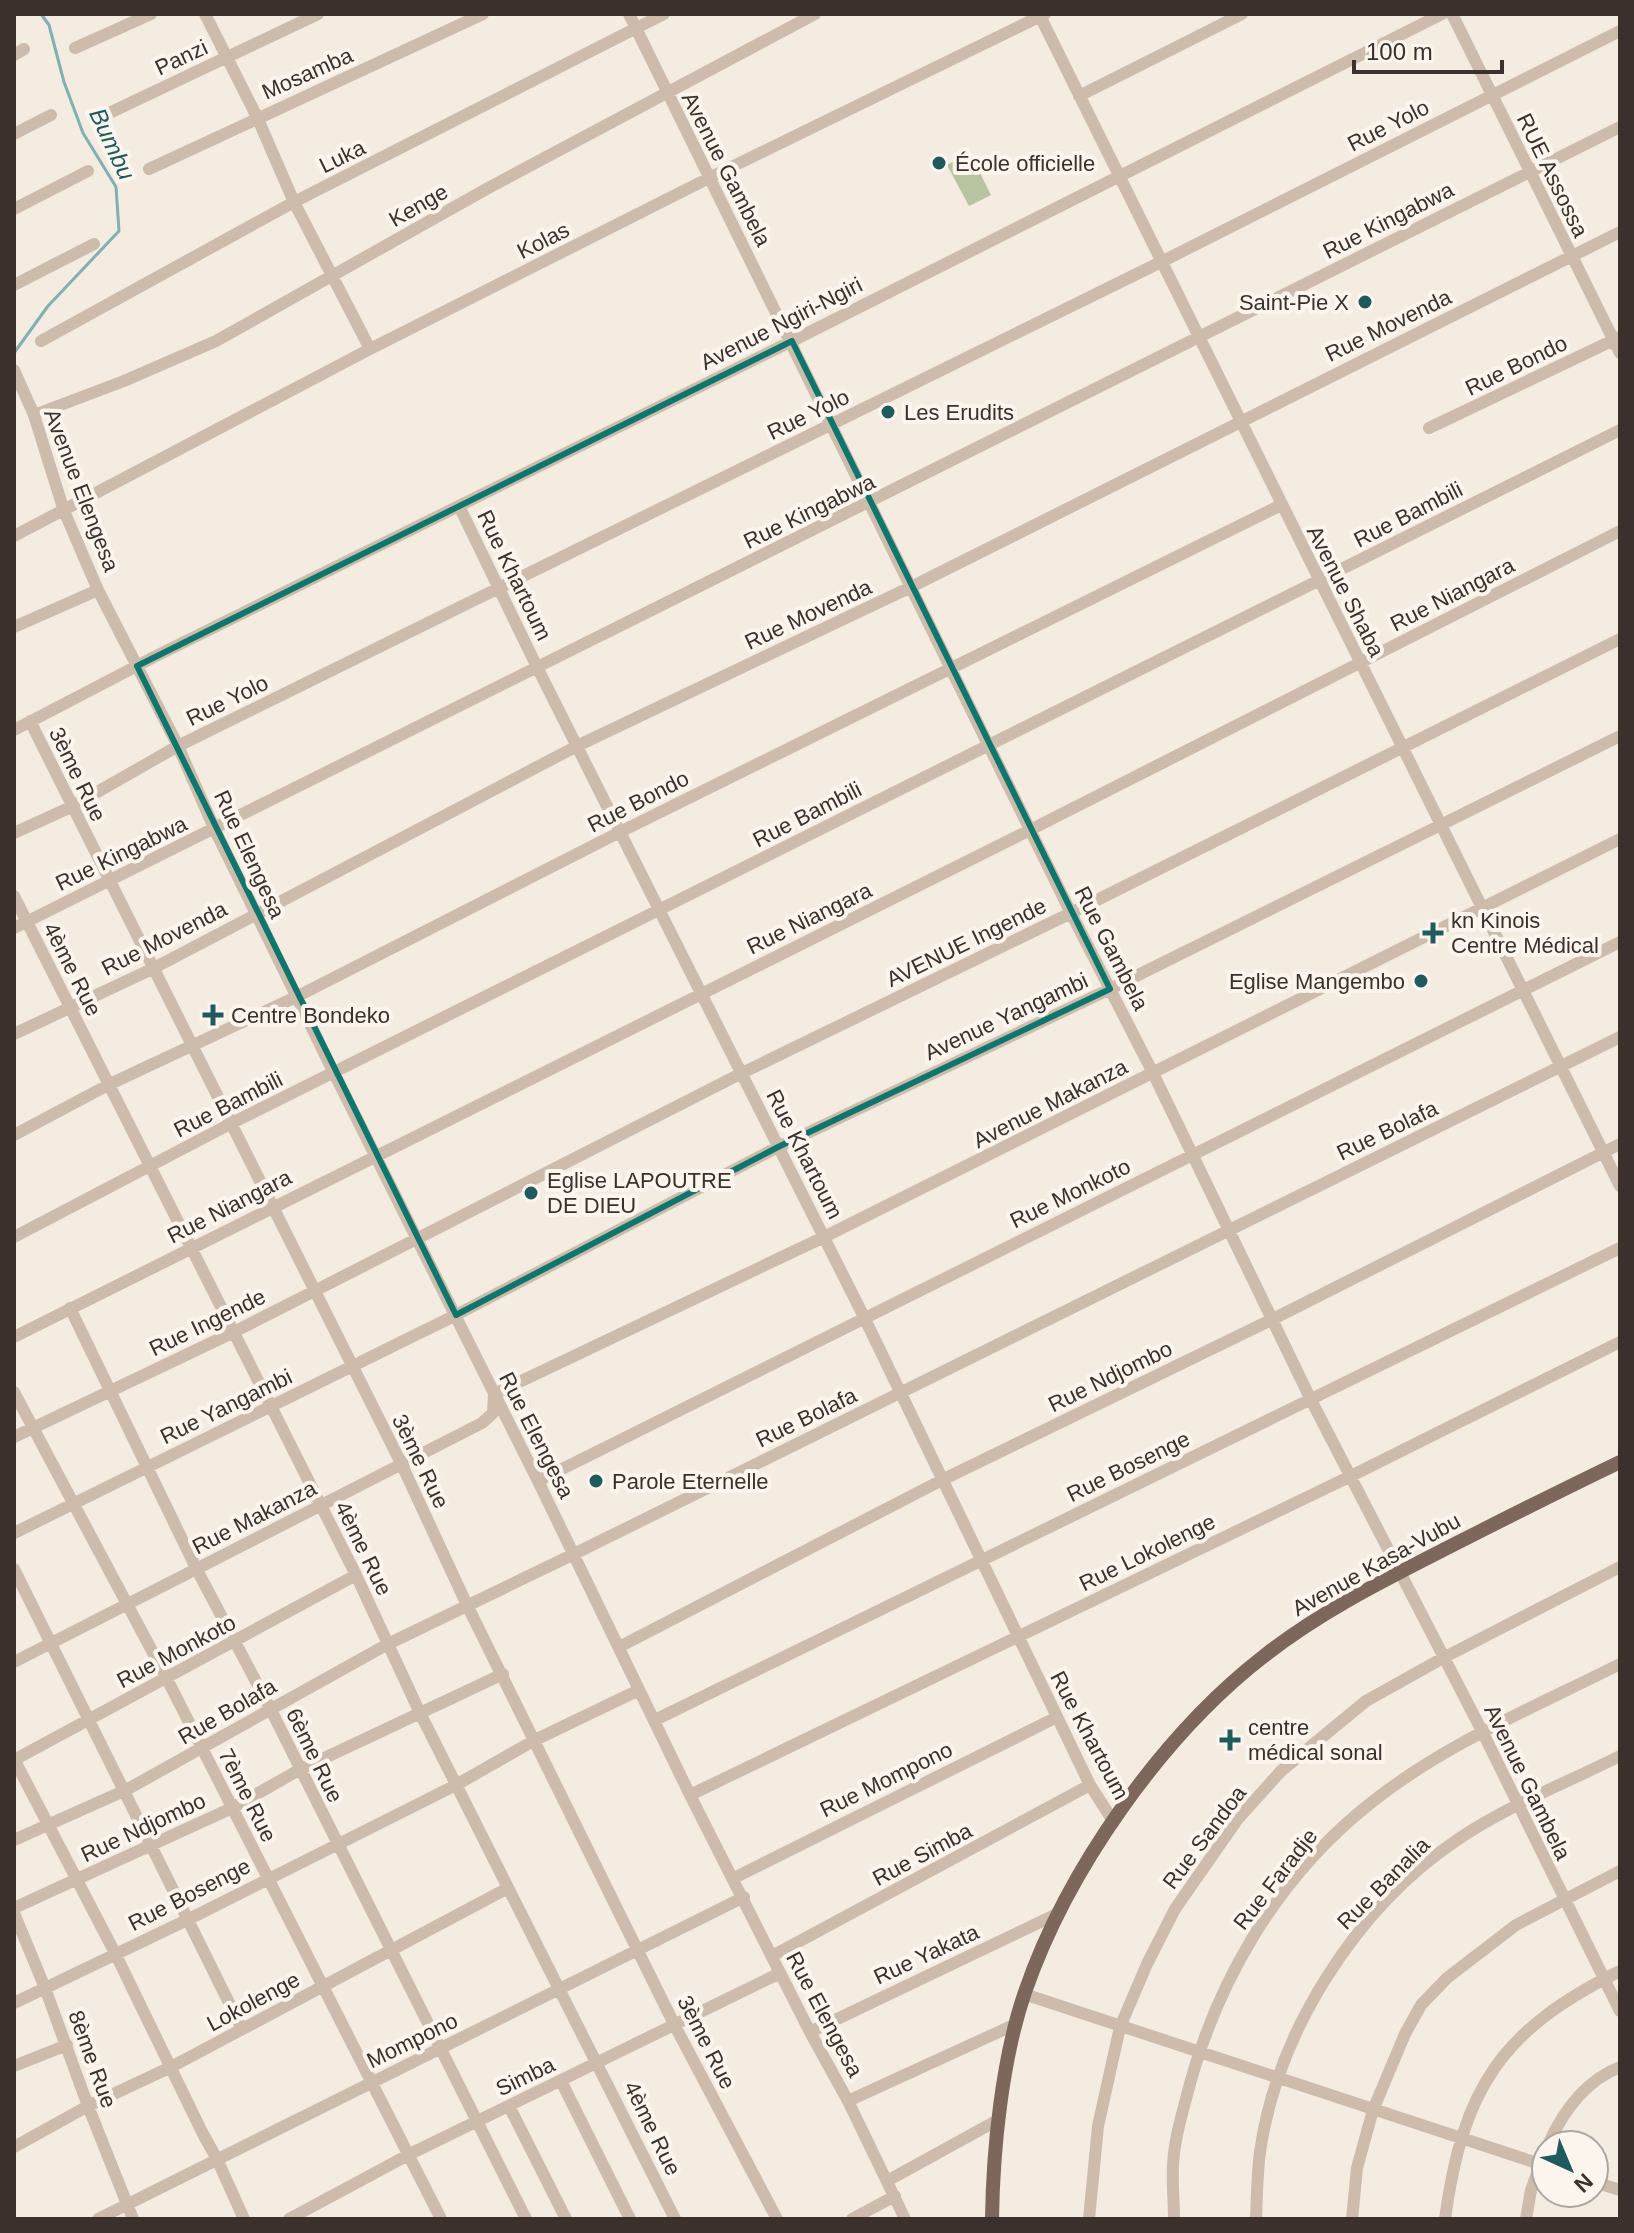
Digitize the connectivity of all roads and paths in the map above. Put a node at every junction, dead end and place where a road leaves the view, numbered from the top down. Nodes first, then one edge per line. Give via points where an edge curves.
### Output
1 (151, 14) edge
2 (205, 14) edge
3 (318, 14) edge
4 (483, 14) edge
5 (629, 14) edge
6 (664, 14) edge
7 (815, 14) edge
8 (1242, 14) edge
9 (1442, 14) edge
10 (1452, 14) edge
11 (1041, 15) edge
12 (636, 29) junction
13 (1620, 31) edge
14 (75, 48) dead end
15 (227, 58) junction
16 (666, 92) junction
17 (1491, 95) junction
18 (1079, 96) junction
19 (51, 115) dead end
20 (105, 115) dead end
21 (257, 117) junction
22 (1620, 127) edge
23 (14, 134) edge
24 (149, 169) dead end
25 (88, 171) dead end
26 (1529, 171) junction
27 (1118, 175) junction
28 (709, 178) junction
29 (294, 202) junction
30 (14, 209) edge
31 (1620, 232) edge
32 (94, 244) dead end
33 (1571, 257) junction
34 (1161, 262) junction
35 (333, 276) junction
36 (14, 285) edge
37 (1199, 338) junction
38 (1617, 338) edge
39 (41, 341) dead end
40 (792, 341) junction
41 (370, 349) junction
42 (1620, 353) edge
43 (15, 373) edge
44 (34, 415) junction
45 (1239, 421) junction
46 (831, 425) junction
47 (1429, 428) dead end
48 (1620, 430) edge
49 (870, 503) junction
50 (1281, 505) junction
51 (459, 506) junction
52 (64, 511) junction
53 (1620, 531) edge
54 (14, 536) edge
55 (1319, 581) junction
56 (911, 587) junction
57 (500, 589) junction
58 (98, 590) junction
59 (14, 627) edge
60 (1620, 639) edge
61 (1360, 662) junction
62 (137, 666) junction
63 (537, 667) junction
64 (952, 668) junction
65 (30, 721) junction
66 (14, 730) edge
67 (1620, 736) edge
68 (989, 745) junction
69 (178, 746) junction
70 (577, 746) junction
71 (1403, 749) junction
72 (71, 807) junction
73 (1441, 825) junction
74 (215, 830) junction
75 (1030, 830) junction
76 (620, 832) junction
77 (14, 833) edge
78 (1620, 839) edge
79 (109, 882) junction
80 (14, 896) edge
81 (1480, 907) junction
82 (660, 910) junction
83 (1071, 913) junction
84 (256, 914) junction
85 (27, 922) junction
86 (14, 928) edge
87 (1620, 942) edge
88 (152, 969) junction
89 (1110, 989) junction
90 (1522, 991) junction
91 (703, 993) junction
92 (296, 997) junction
93 (69, 1006) junction
94 (14, 1034) edge
95 (1620, 1037) edge
96 (192, 1047) junction
97 (1561, 1067) junction
98 (334, 1073) junction
99 (742, 1073) junction
100 (1153, 1073) junction
101 (110, 1084) junction
102 (230, 1124) junction
103 (14, 1135) edge
104 (1620, 1144) edge
105 (778, 1147) junction
106 (1603, 1153) junction
107 (375, 1155) junction
108 (1193, 1155) junction
109 (152, 1166) junction
110 (1620, 1186) edge
111 (272, 1207) junction
112 (1229, 1231) junction
113 (14, 1237) edge
114 (824, 1237) junction
115 (416, 1239) junction
116 (192, 1247) junction
117 (1620, 1248) edge
118 (314, 1290) junction
119 (70, 1308) junction
120 (456, 1315) junction
121 (864, 1317) junction
122 (1273, 1319) junction
123 (234, 1332) junction
124 (14, 1337) edge
125 (1620, 1342) edge
126 (352, 1367) junction
127 (14, 1392) edge
128 (109, 1392) junction
129 (901, 1393) junction
130 (494, 1394) junction
131 (1311, 1400) junction
132 (271, 1406) junction
133 (33, 1427) junction
134 (14, 1437) edge
135 (1620, 1462) edge
136 (401, 1463) junction
137 (147, 1467) junction
138 (1351, 1476) junction
139 (944, 1479) junction
140 (538, 1481) junction
141 (72, 1504) junction
142 (321, 1506) junction
143 (14, 1533) edge
144 (574, 1554) junction
145 (980, 1559) junction
146 (1620, 1567) edge
147 (196, 1568) junction
148 (14, 1569) edge
149 (1400, 1572) junction
150 (356, 1575) junction
151 (28, 1597) junction
152 (14, 1605) edge
153 (467, 1605) junction
154 (128, 1606) junction
155 (1017, 1636) junction
156 (234, 1642) junction
157 (53, 1643) junction
158 (388, 1644) junction
159 (619, 1647) junction
160 (1443, 1658) junction
161 (14, 1662) edge
162 (1620, 1664) edge
163 (503, 1674) junction
164 (167, 1679) junction
165 (639, 1690) junction
166 (270, 1708) junction
167 (420, 1713) junction
168 (1057, 1717) junction
169 (89, 1720) junction
170 (655, 1720) junction
171 (1483, 1733) junction
172 (535, 1740) junction
173 (202, 1749) junction
174 (1620, 1756) edge
175 (14, 1760) edge
176 (299, 1770) junction
177 (456, 1785) junction
178 (1090, 1785) junction
179 (126, 1790) junction
180 (690, 1795) junction
181 (1518, 1805) junction
182 (232, 1808) junction
183 (1113, 1821) junction
184 (47, 1825) junction
185 (14, 1840) edge
186 (336, 1843) junction
187 (151, 1846) junction
188 (1620, 1871) edge
189 (268, 1877) junction
190 (734, 1878) junction
191 (76, 1880) junction
192 (508, 1888) junction
193 (744, 1897) junction
194 (1564, 1899) junction
195 (14, 1910) edge
196 (1059, 1913) junction
197 (187, 1920) junction
198 (640, 1949) junction
199 (392, 1951) junction
200 (115, 1953) junction
201 (772, 1956) junction
202 (1620, 1971) edge
203 (780, 1973) junction
204 (1604, 1980) junction
205 (325, 1986) junction
206 (45, 1988) junction
207 (559, 1990) junction
208 (1024, 1994) junction
209 (14, 2003) edge
210 (1620, 2011) edge
211 (1016, 2024) junction
212 (675, 2026) junction
213 (1120, 2027) junction
214 (242, 2029) junction
215 (810, 2032) junction
216 (67, 2045) junction
217 (440, 2049) junction
218 (1198, 2050) junction
219 (597, 2062) junction
220 (14, 2066) edge
221 (171, 2067) junction
222 (1620, 2067) edge
223 (1280, 2077) junction
224 (561, 2081) junction
225 (373, 2082) junction
226 (848, 2101) junction
227 (88, 2106) junction
228 (509, 2106) junction
229 (1373, 2110) junction
230 (998, 2120) junction
231 (476, 2122) junction
232 (1556, 2129) edge
233 (1462, 2139) junction
234 (14, 2147) edge
235 (410, 2154) junction
236 (217, 2159) junction
237 (1530, 2161) edge
238 (887, 2181) junction
239 (895, 2196) junction
240 (1530, 2196) edge
241 (127, 2204) junction
242 (874, 2214) edge
243 (98, 2219) edge
244 (133, 2219) edge
245 (244, 2219) edge
246 (289, 2219) edge
247 (441, 2219) edge
248 (526, 2219) edge
249 (566, 2219) edge
250 (630, 2219) edge
251 (675, 2219) edge
252 (777, 2219) edge
253 (852, 2219) edge
254 (905, 2219) edge
255 (992, 2219) edge
256 (1089, 2219) edge
257 (1174, 2219) edge
258 (1256, 2219) edge
259 (1352, 2219) edge
260 (1445, 2219) edge
261 (1526, 2219) edge

1 - 14 street
2 - 15 street
3 - 15 street, Panzi
4 - 21 street, Mosamba
5 - 12 street, Avenue Gambela
6 - 12 street, Luka
7 - 16 street, Kenge
8 - 18 street
9 - 27 street, Avenue Ngiri-Ngiri
10 - 17 street, RUE Assossa
11 - 18 street, Avenue Shaba
11 - 28 street, Kolas
12 - 16 street, Avenue Gambela
12 - 29 street, Luka
13 - 17 street, Rue Yolo
15 - 20 street, Panzi
15 - 21 street
16 - 28 street, Avenue Gambela
16 - 35 street, Kenge
17 - 26 street, RUE Assossa
17 - 34 street, Rue Yolo
18 - 27 street, Avenue Shaba
19 - 23 street
21 - 24 street, Mosamba
21 - 29 street
22 - 26 street, Rue Kingabwa
25 - 30 street
26 - 33 street, RUE Assossa
26 - 37 street, Rue Kingabwa
27 - 34 street, Avenue Shaba
27 - 40 street, Avenue Ngiri-Ngiri
28 - 40 street, Avenue Gambela
28 - 41 street, Kolas
29 - 35 street
29 - 39 street, Luka
31 - 33 street, Rue Movenda
32 - 36 street
33 - 38 street, RUE Assossa
33 - 45 street, Rue Movenda
34 - 37 street, Avenue Shaba
34 - 46 street, Rue Yolo
35 - 41 street
35 - 44 street, Kenge via 216,341
37 - 45 street, Avenue Shaba
37 - 49 street, Rue Kingabwa
38 - 42 street, RUE Assossa
38 - 47 street, Rue Bondo
40 - 46 street, Rue Gambela
40 - 51 street, Avenue Ngiri-Ngiri
41 - 52 street, Kolas
43 - 44 street, Avenue Elengesa
44 - 52 street, Avenue Elengesa
45 - 50 street, Avenue Shaba
45 - 56 street, Rue Movenda
46 - 49 street, Rue Gambela
46 - 57 street, Rue Yolo
48 - 55 street, Rue Bambili
49 - 56 street, Rue Gambela
49 - 63 street, Rue Kingabwa
50 - 55 street, Avenue Shaba
50 - 64 street, Rue Bondo
51 - 57 street, Rue Khartoum
51 - 62 street, Avenue Ngiri-Ngiri
52 - 54 street, Kolas
52 - 58 street, Avenue Elengesa
53 - 61 street, Rue Niangara
55 - 61 street, Avenue Shaba
55 - 68 street, Rue Bambili
56 - 64 street, Rue Gambela
56 - 70 street, Rue Movenda
57 - 63 street, Rue Khartoum
57 - 69 street, Rue Yolo
58 - 59 street
58 - 62 street, Avenue Elengesa
60 - 71 street, AVENUE Ingende
61 - 71 street, Avenue Shaba
61 - 75 street, Rue Niangara
62 - 65 street, Avenue Ngiri-Ngiri
62 - 69 street, Rue Elengesa
63 - 70 street, Rue Khartoum
63 - 74 street, Rue Kingabwa
64 - 68 street, Rue Gambela
64 - 76 street, Rue Bondo
65 - 66 street, Avenue Ngiri-Ngiri
65 - 72 street, 3ème Rue
67 - 73 street, Avenue Yangambi
68 - 75 street, Rue Gambela
68 - 82 street, Rue Bambili
69 - 72 street, Rue Yolo
69 - 74 street, Rue Elengesa
70 - 76 street, Rue Khartoum
70 - 84 street, Rue Movenda
71 - 73 street, Avenue Shaba
71 - 83 street, AVENUE Ingende
72 - 77 street, Rue Yolo
72 - 79 street, 3ème Rue
73 - 81 street, Avenue Shaba
73 - 89 street, Avenue Yangambi
74 - 79 street, Rue Kingabwa
74 - 84 street, Rue Elengesa
75 - 83 street, Rue Gambela
75 - 91 street, Rue Niangara
76 - 82 street, Rue Khartoum
76 - 92 street, Rue Bondo
78 - 81 street, Avenue Makanza
79 - 85 street, Rue Kingabwa
79 - 88 street, 3ème Rue
80 - 85 street, 4ème Rue
81 - 90 street, Avenue Shaba
81 - 100 street, Avenue Makanza
82 - 91 street, Rue Khartoum
82 - 98 street, Rue Bambili
83 - 89 street, Rue Gambela
83 - 99 street, AVENUE Ingende
84 - 88 street, Rue Movenda
84 - 92 street, Rue Elengesa
85 - 86 street, Rue Kingabwa
85 - 93 street, 4ème Rue
87 - 90 street, Rue Monkoto
88 - 93 street, Rue Movenda
88 - 96 street, 3ème Rue
89 - 100 street, Rue Gambela
89 - 105 street, Avenue Yangambi
90 - 97 street, Avenue Shaba
90 - 108 street, Rue Monkoto
91 - 99 street, Rue Khartoum
91 - 107 street, Rue Niangara
92 - 96 street, Rue Bondo
92 - 98 street, Rue Elengesa
93 - 94 street, Rue Movenda
93 - 101 street, 4ème Rue
95 - 97 street, Rue Bolafa
96 - 101 street, Rue Bondo
96 - 102 street, 3ème Rue
97 - 106 street, Avenue Shaba
97 - 112 street, Rue Bolafa
98 - 102 street, Rue Bambili
98 - 107 street, Rue Elengesa
99 - 105 street, Rue Khartoum
99 - 115 street, AVENUE Ingende
100 - 108 street, Rue Gambela
100 - 114 street, Avenue Makanza
101 - 103 street, Rue Bondo
101 - 109 street, 4ème Rue
102 - 109 street, Rue Bambili
102 - 111 street, 3ème Rue
104 - 106 street, Rue Ndjombo
105 - 114 street, Rue Khartoum
105 - 120 street, Avenue Yangambi
106 - 110 street, Avenue Shaba
106 - 122 street, Rue Ndjombo
107 - 111 street, Rue Niangara
107 - 115 street, Rue Elengesa
108 - 112 street, Rue Gambela
108 - 121 street, Rue Monkoto
109 - 113 street, Rue Bambili
109 - 116 street, 4ème Rue
111 - 116 street, Rue Niangara
111 - 118 street, 3ème Rue
112 - 122 street, Rue Gambela
112 - 129 street, Rue Bolafa
114 - 121 street, Rue Khartoum
114 - 130 street, Avenue Makanza
115 - 118 street, Rue Ingende
115 - 120 street, Rue Elengesa
116 - 119 street, Rue Niangara
116 - 123 street, 4ème Rue
117 - 131 street, Rue Bosenge
118 - 123 street, Rue Ingende
118 - 126 street, 3ème Rue
119 - 124 street, Rue Niangara
119 - 128 street, 6ème Rue
120 - 126 street, Rue Yangambi
120 - 130 street, Rue Elengesa
121 - 129 street, Rue Khartoum
121 - 140 street, Rue Monkoto
122 - 131 street, Rue Gambela
122 - 139 street, Rue Ndjombo
123 - 128 street, Rue Ingende
123 - 132 street, 4ème Rue
125 - 138 street, Rue Lokolenge
126 - 132 street, Rue Yangambi
126 - 136 street, 3ème Rue
127 - 133 street, 7ème Rue
128 - 133 street, Rue Ingende
128 - 137 street, 6ème Rue
129 - 139 street, Rue Khartoum
129 - 144 street, Rue Bolafa
130 - 136 street, Rue Makanza via 493,1413 482,1423
130 - 140 street, Rue Elengesa
131 - 138 street, Rue Gambela
131 - 145 street, Rue Bosenge
132 - 137 street, Rue Yangambi
132 - 142 street, 4ème Rue
133 - 134 street, Rue Ingende
133 - 141 street, 7ème Rue
135 - 149 main road, Avenue Kasa-Vubu
136 - 142 street, Rue Makanza
136 - 153 street, 3ème Rue
137 - 141 street, Rue Yangambi
137 - 147 street, 6ème Rue
138 - 149 street, Rue Gambela
138 - 155 street, Rue Lokolenge
139 - 145 street, Rue Khartoum
139 - 159 street, Rue Ndjombo
140 - 144 street, Rue Elengesa
141 - 143 street, Rue Yangambi
141 - 154 street, 7ème Rue
142 - 147 street, Rue Makanza
142 - 150 street, 4ème Rue
144 - 153 street, Rue Bolafa
144 - 159 street, Rue Elengesa
145 - 155 street, Rue Khartoum
145 - 170 street, Rue Bosenge
146 - 160 street, Rue Sandoa
147 - 154 street, Rue Makanza
147 - 156 street, 6ème Rue
148 - 151 street
149 - 160 street, Avenue Gambela
149 - 183 main road, Avenue Kasa-Vubu via 1327,1612 1263,1657 1197,1717
150 - 156 street, Rue Monkoto
150 - 158 street, 4ème Rue
151 - 152 street
151 - 157 street
153 - 158 street, Rue Bolafa
153 - 163 street, 3ème Rue
154 - 157 street, Rue Makanza
154 - 164 street, 7ème Rue
155 - 168 street, Rue Khartoum
155 - 180 street, Rue Lokolenge
156 - 164 street, Rue Monkoto
156 - 166 street, 6ème Rue
157 - 161 street, Rue Makanza
157 - 169 street
158 - 166 street, Rue Bolafa
158 - 167 street, 4ème Rue
159 - 165 street, Rue Elengesa
160 - 171 street, Avenue Gambela
160 - 213 street, Rue Sandoa via 1366,1701 1257,1797 1175,1909
162 - 171 street, Rue Faradje
163 - 167 street, Rue Ndjombo
163 - 172 street, 3ème Rue
164 - 169 street, Rue Monkoto
164 - 173 street, 7ème Rue
165 - 170 street, Rue Elengesa
165 - 172 street, Rue Bosenge
166 - 173 street, Rue Bolafa
166 - 176 street, 6ème Rue
167 - 176 street, Rue Ndjombo
167 - 177 street, 4ème Rue
168 - 178 street, Rue Khartoum
168 - 190 street, Rue Mompono
169 - 175 street, Rue Monkoto
169 - 179 street
170 - 180 street, Rue Elengesa
171 - 181 street, Avenue Gambela
171 - 218 street, Rue Faradje via 1367,1806 1321,1848 1239,1958
172 - 177 street, Rue Bosenge
172 - 198 street, 3ème Rue
173 - 179 street, Rue Bolafa
173 - 182 street, 7ème Rue
174 - 181 street, Rue Banalia
175 - 184 street
176 - 182 street, Rue Ndjombo
176 - 186 street, 6ème Rue
177 - 186 street, Rue Bosenge
177 - 192 street, 4ème Rue
178 - 183 street, Rue Khartoum
178 - 201 street, Rue Simba
179 - 184 street, Rue Bolafa
179 - 187 street
180 - 190 street, Rue Elengesa
181 - 194 street, Avenue Gambela
181 - 223 street, Rue Banalia via 1433,1857 1371,1917 1315,1996
182 - 187 street, Rue Ndjombo
182 - 189 street, 7ème Rue
183 - 196 main road, Avenue Kasa-Vubu
184 - 185 street, Rue Bolafa
184 - 191 street
186 - 189 street, Rue Bosenge
186 - 199 street, 6ème Rue
187 - 191 street, Rue Ndjombo
187 - 197 street
188 - 194 street
189 - 197 street, Rue Bosenge
189 - 205 street, 7ème Rue
190 - 193 street, Rue Elengesa
191 - 195 street, Rue Ndjombo
191 - 200 street
192 - 199 street, Lokolenge
192 - 207 street, 4ème Rue
193 - 198 street, Mompono
193 - 201 street, Rue Elengesa
194 - 204 street, Avenue Gambela
194 - 229 street via 1481,1950 1421,2005
195 - 206 street, 8ème Rue
196 - 208 main road, Avenue Kasa-Vubu
196 - 215 street, Rue Yakata
197 - 200 street, Rue Bosenge
197 - 214 street
198 - 207 street, Mompono
198 - 212 street, 3ème Rue
199 - 205 street, Lokolenge
199 - 217 street, 6ème Rue
200 - 206 street, Rue Bosenge
200 - 221 street
201 - 203 street, Rue Elengesa
202 - 204 street
203 - 212 street, Simba
203 - 215 street, Rue Elengesa
204 - 210 street, Avenue Gambela
204 - 233 street via 1539,2020 1512,2045 1491,2071
205 - 214 street, Lokolenge
205 - 225 street, 7ème Rue
206 - 209 street, Rue Bosenge
206 - 216 street, 8ème Rue
207 - 217 street, Mompono
207 - 219 street, 4ème Rue
208 - 211 main road, Avenue Kasa-Vubu
208 - 213 street
211 - 226 street
211 - 230 main road, Avenue Kasa-Vubu
212 - 219 street, Simba
212 - 252 street, 3ème Rue
213 - 218 street
213 - 256 street, Rue Sandoa via 1098,2126
214 - 221 street, Lokolenge
215 - 226 street, Rue Elengesa
216 - 220 street
216 - 227 street, 8ème Rue
217 - 225 street, Mompono
217 - 231 street, 6ème Rue
218 - 223 street
218 - 257 street, Rue Faradje via 1177,2134
219 - 224 street, Simba
219 - 251 street, 4ème Rue
221 - 227 street, Lokolenge
221 - 236 street
222 - 232 street via 1588,2085
223 - 229 street
223 - 258 street, Rue Banalia via 1260,2150
224 - 228 street, Simba
224 - 250 street
225 - 235 street, 7ème Rue
225 - 236 street, Mompono
226 - 238 street, Rue Elengesa
227 - 234 street, Lokolenge
227 - 241 street, 8ème Rue
228 - 231 street, Simba
228 - 249 street
229 - 233 street
229 - 259 street via 1357,2168
230 - 238 street
230 - 255 main road, Avenue Kasa-Vubu
231 - 235 street, Simba
231 - 248 street, 6ème Rue
233 - 237 street
233 - 260 street
235 - 246 street, Simba
235 - 247 street, 7ème Rue
236 - 241 street, Mompono
236 - 245 street
238 - 239 street, Rue Elengesa
239 - 242 street
239 - 254 street, Rue Elengesa
240 - 261 street
241 - 243 street, Mompono
241 - 244 street, 8ème Rue
242 - 253 street

